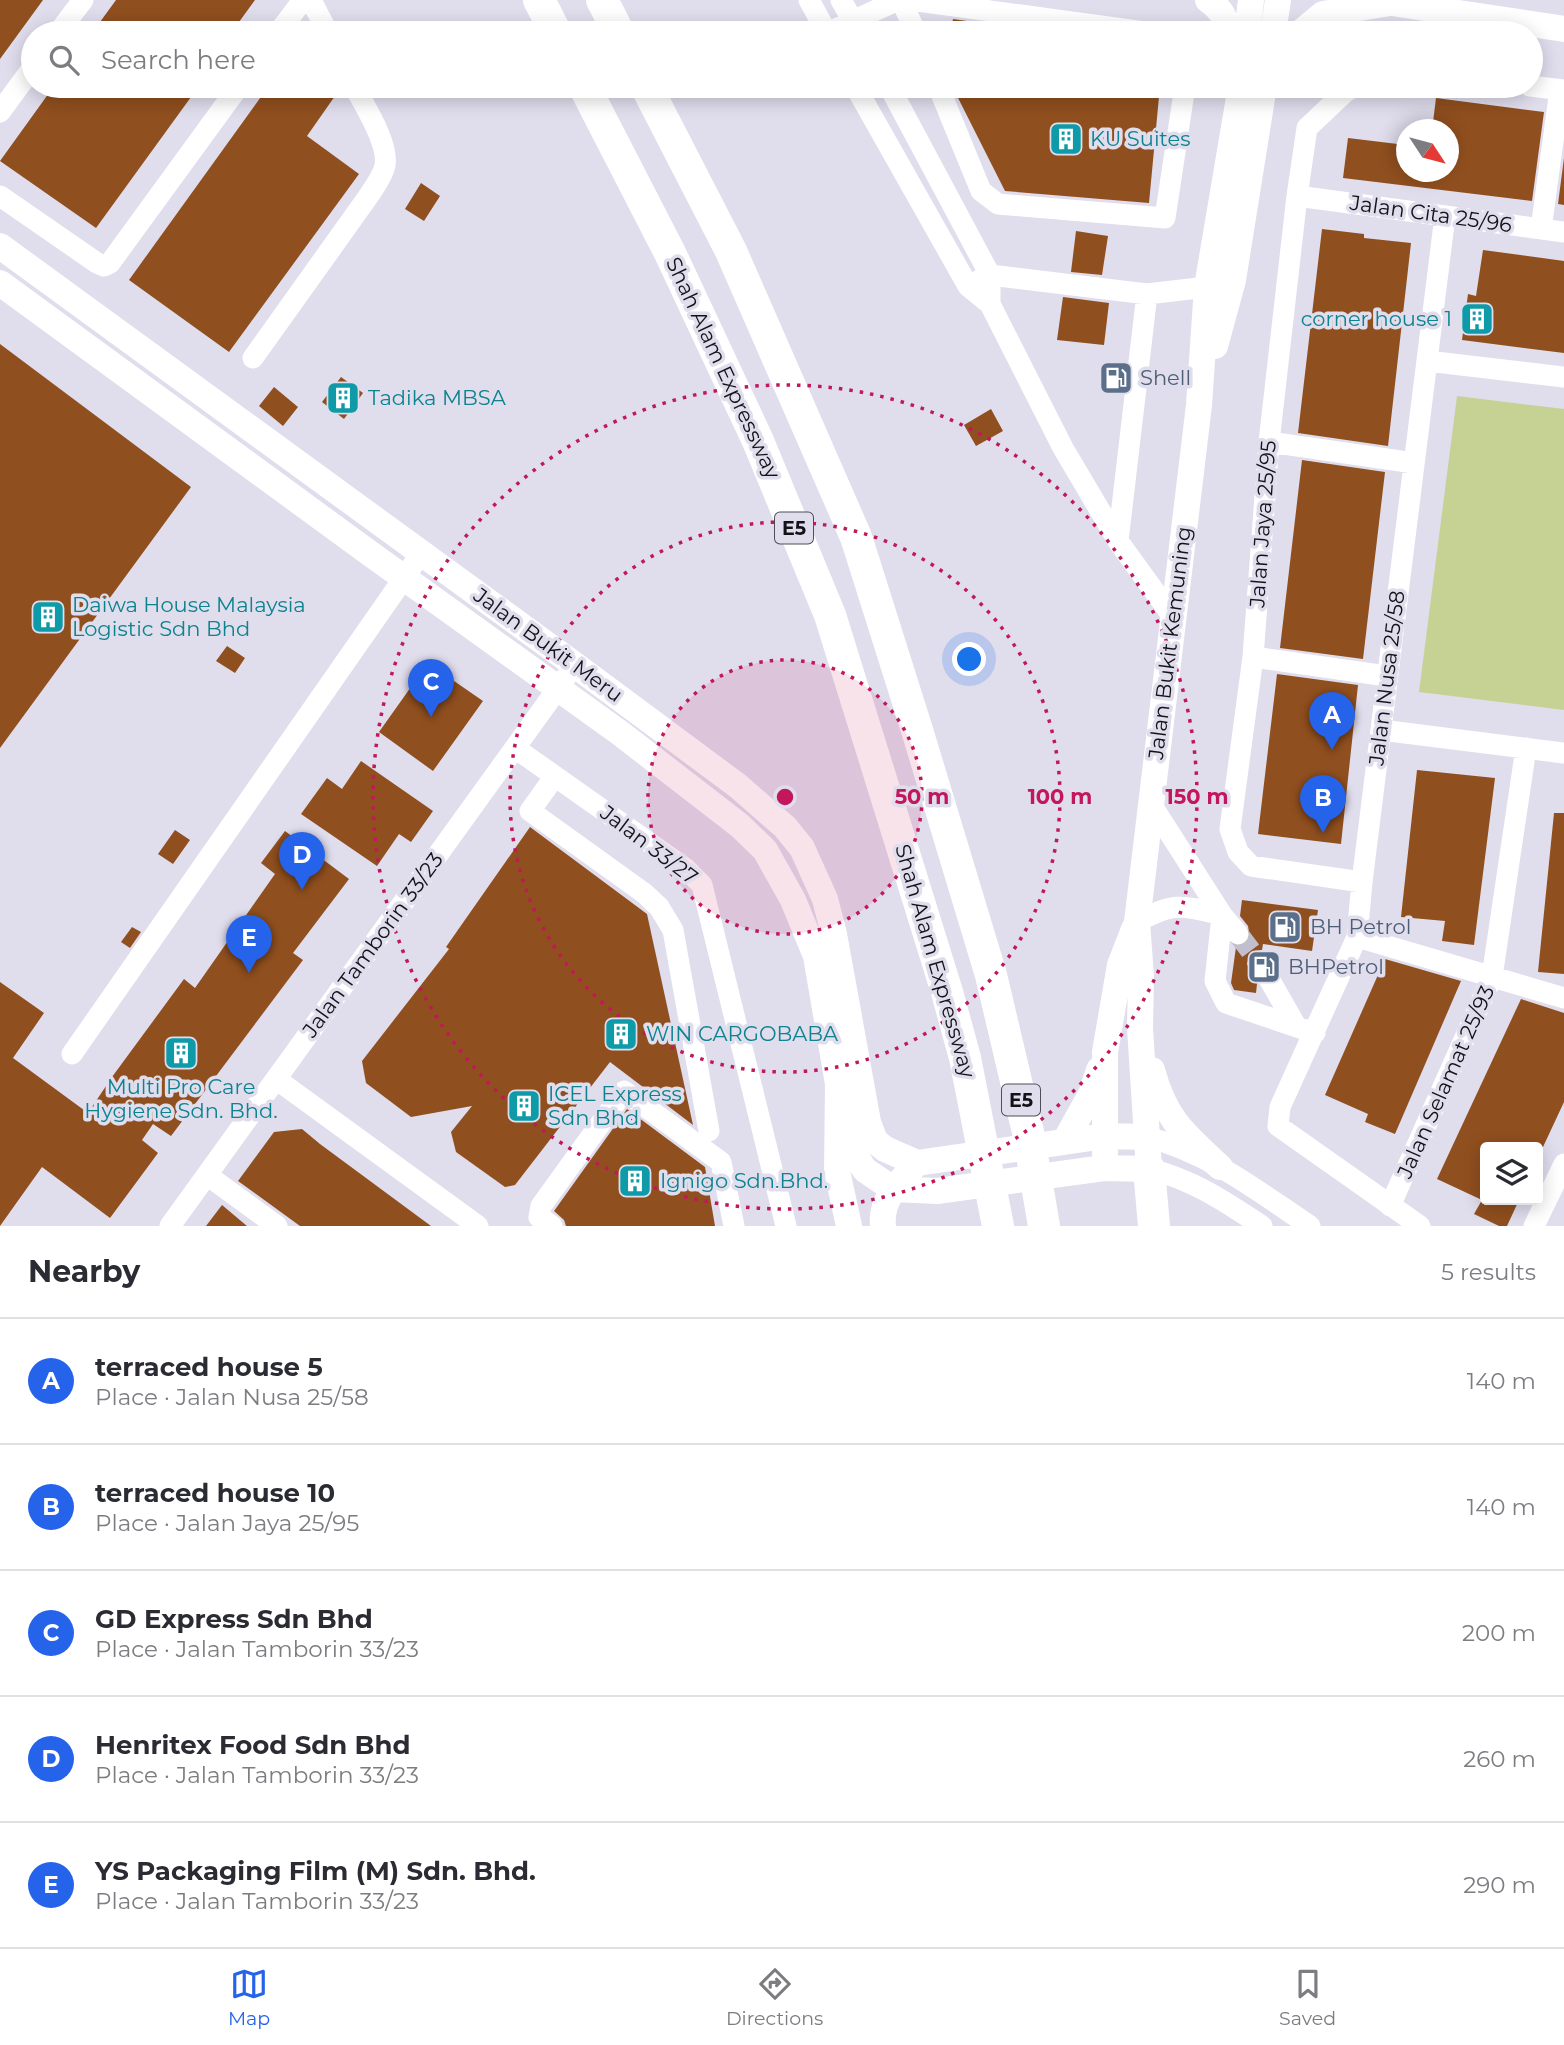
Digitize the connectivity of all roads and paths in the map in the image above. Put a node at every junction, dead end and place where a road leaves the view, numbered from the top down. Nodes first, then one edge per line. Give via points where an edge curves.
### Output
1 (83, 0) edge
2 (303, 0) edge
3 (311, 0) edge
4 (539, 0) edge
5 (601, 0) edge
6 (809, 0) edge
7 (841, 0) edge
8 (900, 0) edge
9 (910, 0) edge
10 (1208, 0) edge
11 (1251, 0) edge
12 (1278, 0) edge
13 (1381, 1) edge
14 (67, 21) edge
15 (287, 21) edge
16 (322, 21) edge
17 (550, 21) edge
18 (612, 21) edge
19 (820, 21) edge
20 (853, 21) edge
21 (867, 21) edge
22 (910, 21) edge
23 (1064, 21) edge
24 (1227, 21) edge
25 (1248, 21) edge
26 (1275, 21) edge
27 (1314, 21) edge
28 (1512, 21) edge
29 (1543, 26) edge
30 (1564, 29) edge
31 (21, 83) edge
32 (1543, 88) edge
33 (1562, 90) edge
34 (231, 98) edge
35 (360, 98) edge
36 (590, 98) edge
37 (652, 98) edge
38 (862, 98) edge
39 (895, 98) edge
40 (943, 98) edge
41 (1183, 98) edge
42 (1236, 98) edge
43 (1262, 98) edge
44 (1269, 98) edge
45 (1339, 98) edge
46 (0, 111) edge
47 (1256, 136) junction
48 (0, 196) edge
49 (1297, 196) junction
50 (1445, 216) junction
51 (1541, 229) junction
52 (1564, 232) edge
53 (0, 246) edge
54 (990, 275) junction
55 (0, 283) edge
56 (968, 286) junction
57 (1207, 287) junction
58 (1147, 294) junction
59 (990, 304) junction
60 (253, 358) dead end
61 (1427, 361) junction
62 (1564, 377) edge
63 (1199, 405) junction
64 (1269, 442) junction
65 (1414, 463) junction
66 (1118, 541) junction
67 (422, 552) junction
68 (404, 578) junction
69 (1173, 617) junction
70 (1253, 657) junction
71 (575, 665) junction
72 (1388, 676) junction
73 (558, 689) junction
74 (1381, 730) junction
75 (515, 748) junction
76 (1526, 748) junction
77 (1564, 752) edge
78 (555, 776) junction
79 (1152, 804) junction
80 (1362, 882) junction
81 (1222, 915) junction
82 (1137, 922) junction
83 (1238, 934) tunnel mouth
84 (1357, 937) junction
85 (1260, 963) tunnel mouth
86 (1492, 977) junction
87 (1564, 998) edge
88 (1140, 1027) junction
89 (1305, 1029) junction
90 (1105, 1052) junction
91 (72, 1054) dead end
92 (276, 1079) junction
93 (838, 1084) junction
94 (709, 1131) dead end
95 (1105, 1136) junction
96 (1147, 1138) junction
97 (1065, 1141) junction
98 (918, 1163) junction
99 (1564, 1164) edge
100 (1220, 1167) junction
101 (1104, 1168) junction
102 (1149, 1169) junction
103 (207, 1175) junction
104 (894, 1189) junction
105 (1390, 1206) junction
106 (782, 1225) edge
107 (170, 1226) edge
108 (277, 1226) edge
109 (478, 1226) edge
110 (552, 1226) edge
111 (734, 1226) edge
112 (849, 1226) edge
113 (883, 1226) edge
114 (998, 1226) edge
115 (1044, 1226) edge
116 (1154, 1226) edge
117 (1262, 1226) edge
118 (1310, 1226) edge
119 (1420, 1226) edge
120 (1534, 1226) edge

1 - 14 street
2 - 15 street
3 - 16 street
4 - 17 highway
5 - 18 highway
6 - 19 street
7 - 20 street
8 - 21 street
8 - 22 street
9 - 23 street
10 - 24 main road
11 - 25 main road
12 - 26 main road
13 - 27 main road via 1322,14
13 - 28 main road
29 - 30 main road
31 - 46 street
32 - 33 street
33 - 51 street
34 - 48 street via 104,266
35 - 60 street via 382,143 386,161 380,178
36 - 114 highway, Shah Alam Expressway / E5 via 752,428 830,615 947,992 965,1058
37 - 115 highway, E5 via 731,251 856,537 991,975 1028,1132
38 - 56 street
39 - 54 street
40 - 41 street via 981,191 998,204 1165,218
42 - 57 main road, Jalan Bukit Kemuning
43 - 47 main road, Jalan Bukit Kemuning
44 - 47 main road
45 - 49 street, Jalan Jaya 25/95 via 1307,128
47 - 63 main road, Jalan Bukit Kemuning via 1233,280
49 - 50 street, Jalan Cita 25/96
49 - 64 street, Jalan Jaya 25/95
50 - 51 street, Jalan Cita 25/96
50 - 61 street, Jalan Nusa 25/58
51 - 52 street, Jalan Cita 25/96
53 - 67 main road, Jalan Bukit Meru
54 - 56 street
54 - 58 street
54 - 59 street
55 - 68 main road, Jalan Bukit Meru
56 - 59 street
57 - 58 street
57 - 63 main road, Jalan Bukit Kemuning
58 - 66 street
59 - 66 street via 1063,448
61 - 62 street
61 - 65 street, Jalan Nusa 25/58
63 - 69 main road, Jalan Bukit Kemuning
64 - 65 street
64 - 70 street, Jalan Jaya 25/95
65 - 72 street, Jalan Nusa 25/58
66 - 69 street
67 - 68 street
67 - 71 main road, Jalan Bukit Meru
68 - 73 main road, Jalan Bukit Meru
68 - 91 street
69 - 79 main road, Jalan Bukit Kemuning
70 - 72 street
70 - 80 street, Jalan Jaya 25/95 via 1230,830 1238,852 1251,866
71 - 73 street, Jalan Tamborin 33/23
71 - 98 main road, Jalan Bukit Meru via 738,786 802,848 825,899 834,934 875,1141
72 - 74 street, Jalan Nusa 25/58
73 - 75 street, Jalan Tamborin 33/23
73 - 93 main road, Jalan Bukit Meru via 729,817 765,850 793,900 816,956
74 - 76 street
74 - 80 street, Jalan Nusa 25/58
75 - 78 street, Jalan 33/27
75 - 92 street, Jalan Tamborin 33/23
76 - 77 street
76 - 86 street, Jalan Selamat 25/93
78 - 94 street via 530,811 644,893 673,930
78 - 106 street, Jalan 33/27 via 685,868 702,886
79 - 81 street
79 - 82 main road, Jalan Bukit Kemuning
80 - 84 street, Jalan Nusa 25/58
81 - 82 street via 1164,907
81 - 83 street
81 - 89 street via 1215,981 1226,1003
82 - 88 main road, Jalan Bukit Kemuning
82 - 90 main road, Jalan Bukit Kemuning via 1120,965
84 - 86 street
84 - 89 street, Jalan Nusa 25/58
85 - 89 street
86 - 87 street
86 - 105 street, Jalan Selamat 25/93
88 - 96 main road, Jalan Bukit Kemuning
88 - 100 main road via 1166,1111
89 - 105 street, Jalan Nusa 25/58 via 1278,1126
90 - 95 main road, Jalan Bukit Kemuning
90 - 97 main road via 1091,1094
92 - 103 street, Jalan Tamborin 33/23
92 - 109 street
93 - 104 main road via 852,1151 865,1170
93 - 112 main road, Jalan Bukit Meru via 837,1171
95 - 96 main road
95 - 97 main road
95 - 101 main road, Jalan Bukit Kemuning
96 - 100 street via 1176,1144
96 - 102 main road, Jalan Bukit Kemuning
97 - 98 main road
98 - 104 main road
99 - 120 street
100 - 118 street
101 - 102 main road
101 - 104 main road via 937,1191
102 - 116 highway
102 - 117 street via 1206,1190
103 - 107 street, Jalan Tamborin 33/23
103 - 108 street
104 - 113 main road via 886,1200
105 - 119 street
110 - 111 street via 539,1217 541,1206 624,1091 721,1162

